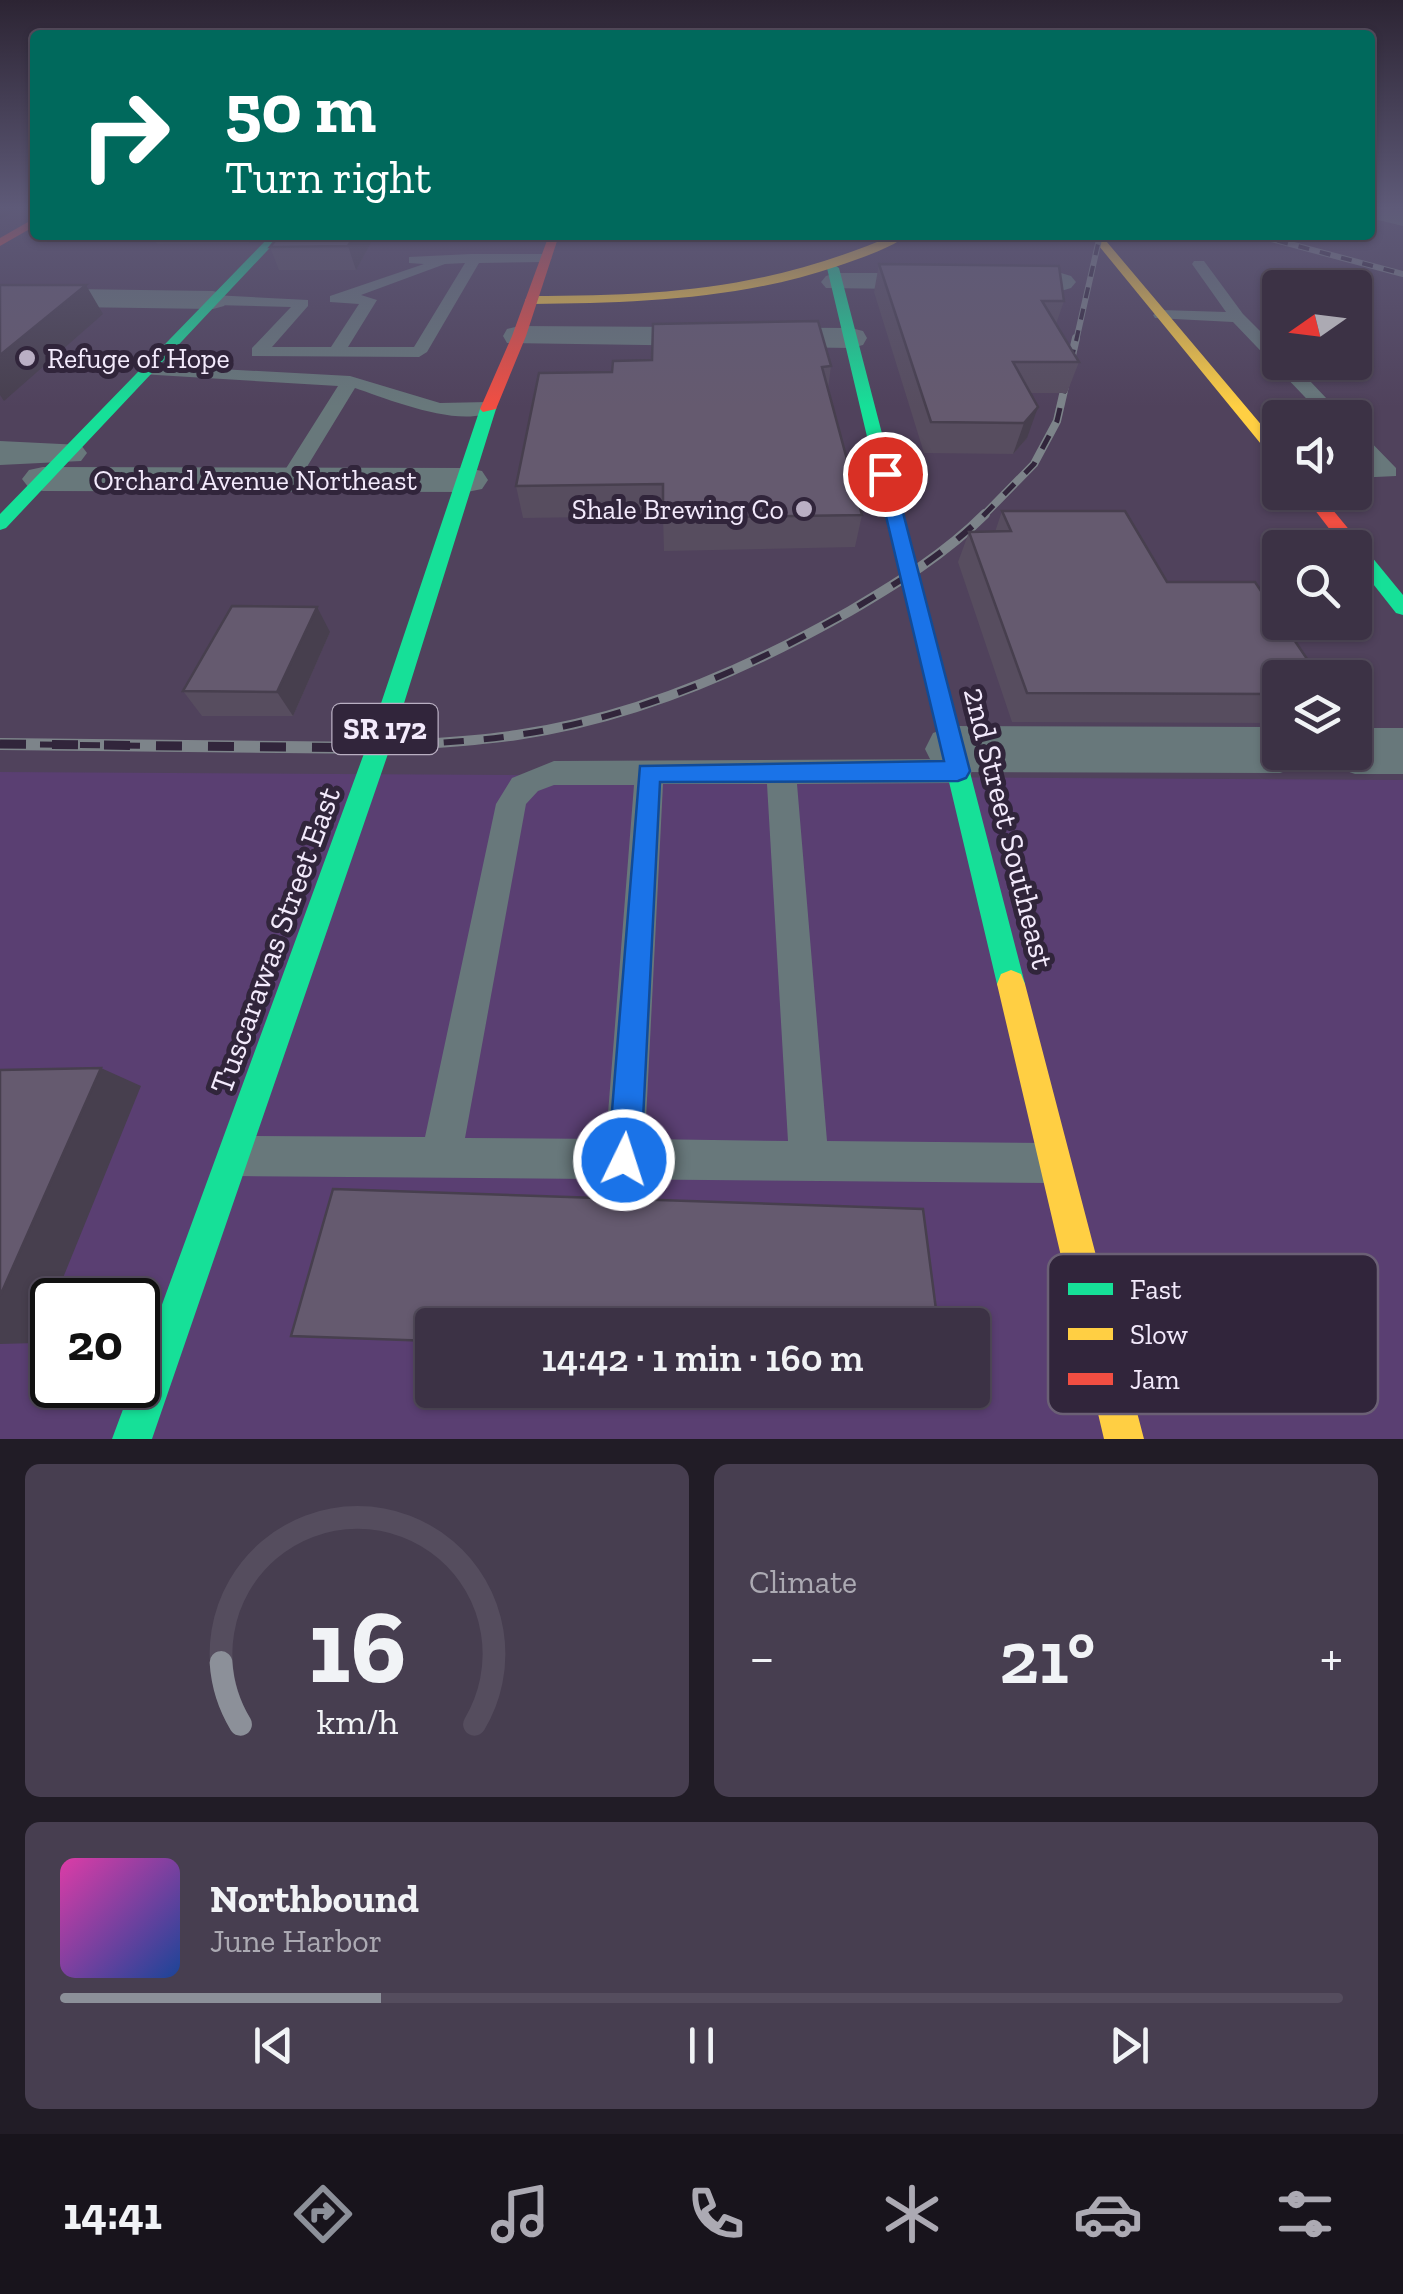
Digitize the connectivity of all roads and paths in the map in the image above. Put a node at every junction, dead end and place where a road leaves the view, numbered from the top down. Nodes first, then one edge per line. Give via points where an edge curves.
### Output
1 (239, 273) edge
2 (374, 273) edge
3 (410, 273) edge
4 (466, 273) edge
5 (540, 273) edge
6 (838, 273) edge
7 (1126, 273) edge
8 (1206, 273) edge
9 (835, 275) junction
10 (1061, 282) edge
11 (361, 290) junction
12 (0, 297) edge
13 (335, 298) junction
14 (213, 300) junction
15 (530, 300) junction
16 (303, 303) junction
17 (1161, 315) junction
18 (1237, 317) junction
19 (519, 336) junction
20 (850, 338) junction
21 (1262, 343) edge
22 (336, 352) junction
23 (146, 370) junction
24 (1299, 380) edge
25 (350, 381) junction
26 (1318, 400) edge
27 (488, 408) junction
28 (1262, 436) edge
29 (1372, 452) edge
30 (0, 453) edge
31 (55, 466) junction
32 (294, 470) dead end
33 (1396, 472) edge
34 (467, 480) junction
35 (1323, 510) edge
36 (0, 524) edge
37 (1340, 530) edge
38 (1372, 570) edge
39 (1403, 608) edge
40 (1262, 751) edge
41 (1372, 751) edge
42 (1403, 751) edge
43 (956, 760) junction
44 (649, 772) junction
45 (781, 772) junction
46 (232, 1156) junction
47 (441, 1158) junction
48 (624, 1160) junction
49 (809, 1162) junction
50 (1056, 1163) junction
51 (1078, 1254) edge
52 (1118, 1414) edge
53 (132, 1439) edge
54 (1124, 1439) edge

1 - 14 street
2 - 11 lane via 363,278
3 - 11 lane
4 - 22 lane via 419,352
5 - 15 street, Tuscarawas Street East / SR 172
6 - 9 street
7 - 17 street
8 - 18 lane
9 - 10 street
9 - 15 street via 725,294
9 - 20 street, 2nd Street Southeast
11 - 13 lane
12 - 14 street
13 - 16 lane
13 - 22 lane via 369,300
14 - 16 lane
14 - 23 street
15 - 19 street, Tuscarawas Street East / SR 172
16 - 22 lane via 258,352
17 - 18 lane
17 - 28 street
18 - 21 lane
19 - 20 street
19 - 27 street, Tuscarawas Street East / SR 172
20 - 43 street, 2nd Street Southeast
23 - 25 lane
23 - 31 street
24 - 26 lane
25 - 27 lane via 439,409
25 - 32 lane
27 - 34 street, Tuscarawas Street East / SR 172
29 - 33 lane
30 - 31 street, Orchard Avenue Northeast
31 - 34 street, Orchard Avenue Northeast
31 - 36 street
34 - 46 street, Tuscarawas Street East / SR 172
35 - 37 street
38 - 39 street
40 - 43 street
41 - 42 street
43 - 45 lane
43 - 50 street, 2nd Street Southeast
44 - 45 lane
44 - 47 lane via 554,773 518,790
44 - 48 lane
45 - 49 lane
46 - 47 lane
46 - 53 street, Tuscarawas Street East / SR 172
47 - 48 lane
48 - 49 lane
49 - 50 lane
50 - 51 street, 2nd Street Southeast
52 - 54 street, 2nd Street Southeast

